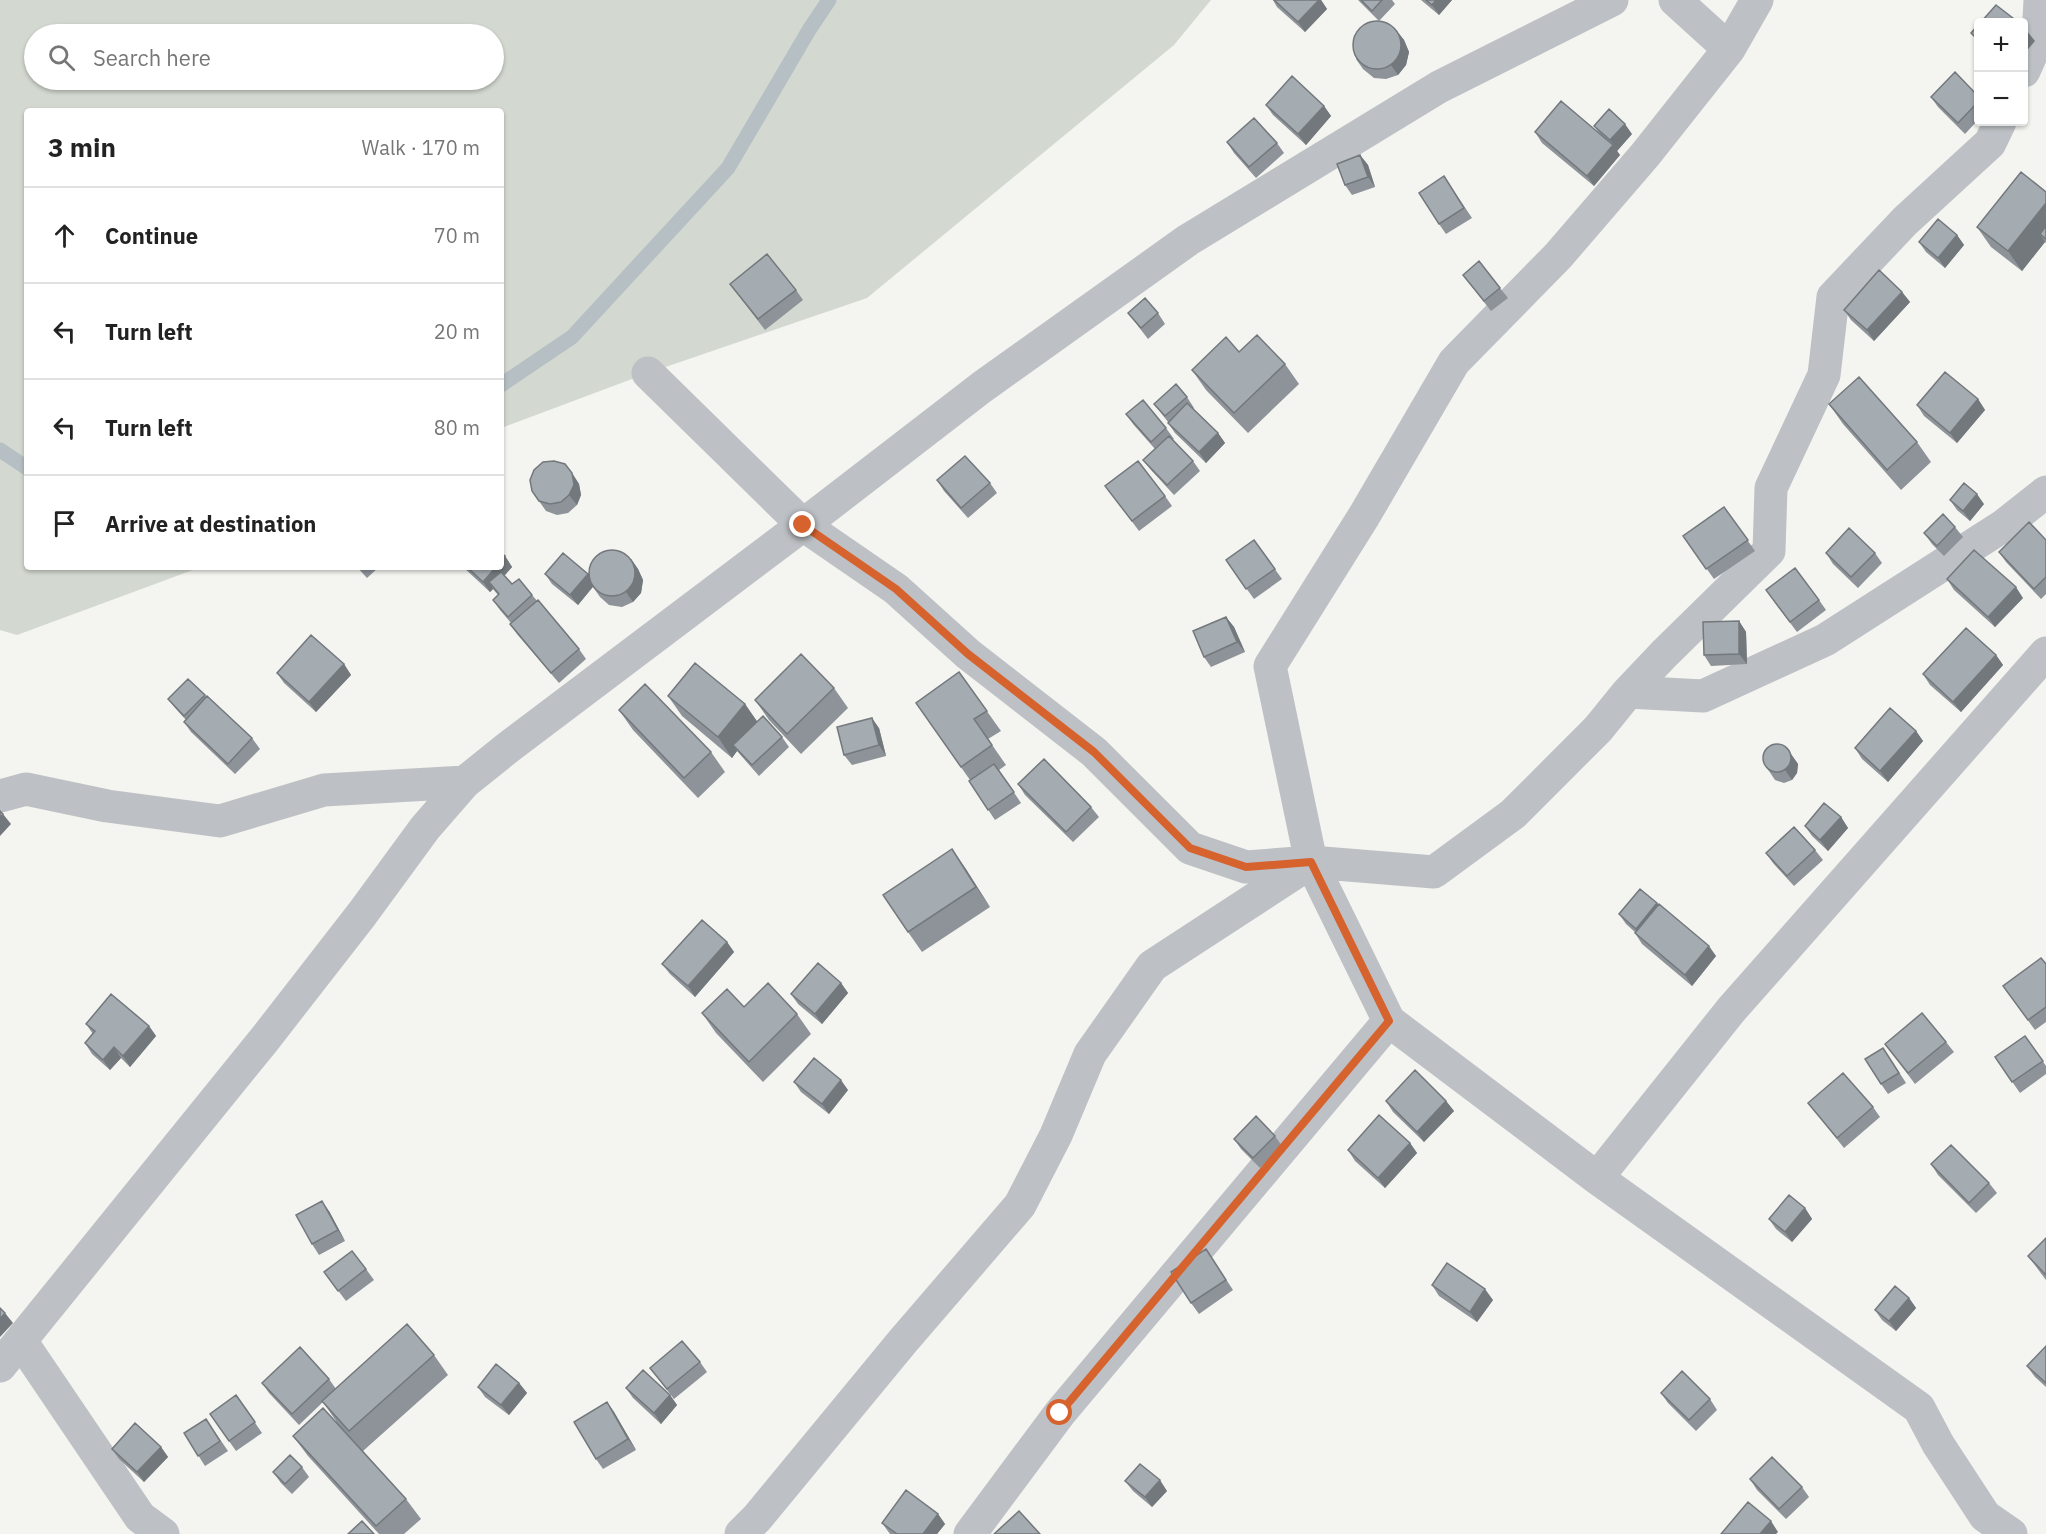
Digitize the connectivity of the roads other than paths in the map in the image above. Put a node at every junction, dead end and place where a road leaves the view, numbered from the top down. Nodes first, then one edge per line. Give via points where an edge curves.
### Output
1 (1612, 0) edge
2 (1675, 0) edge
3 (1757, 0) edge
4 (2040, 0) edge
5 (1730, 49) junction
6 (2028, 62) edge
7 (1998, 126) edge
8 (648, 373) dead end
9 (2046, 492) edge
10 (803, 525) junction
11 (2046, 653) edge
12 (1628, 692) junction
13 (465, 783) junction
14 (0, 796) edge
15 (1311, 862) junction
16 (1389, 1021) junction
17 (1597, 1178) junction
18 (21, 1341) junction
19 (0, 1366) edge
20 (163, 1534) edge
21 (741, 1534) edge
22 (970, 1534) edge
23 (2011, 1534) edge

1 - 10 street via 1439,87 1188,240 982,387
2 - 5 street
3 - 5 street
4 - 6 street via 2038,39
5 - 15 street via 1558,256 1454,362 1270,666
7 - 12 street via 1990,143 1905,221 1833,297 1824,375 1771,488 1769,551
8 - 10 street
9 - 12 street via 2003,526 1825,640 1703,696
10 - 13 street
10 - 15 street via 896,589 968,654 1094,752 1190,848 1246,867
11 - 17 street via 1731,1010
12 - 15 street via 1598,729 1514,814 1434,872
13 - 14 street via 324,790 220,821 107,806 26,789
13 - 18 street via 425,828 292,1004
15 - 16 street
15 - 21 street via 1152,966 1090,1054 1056,1135 1020,1205
16 - 17 street
16 - 22 street via 1060,1413
17 - 23 street via 1919,1408 1985,1516
18 - 19 street
18 - 20 street via 140,1517

